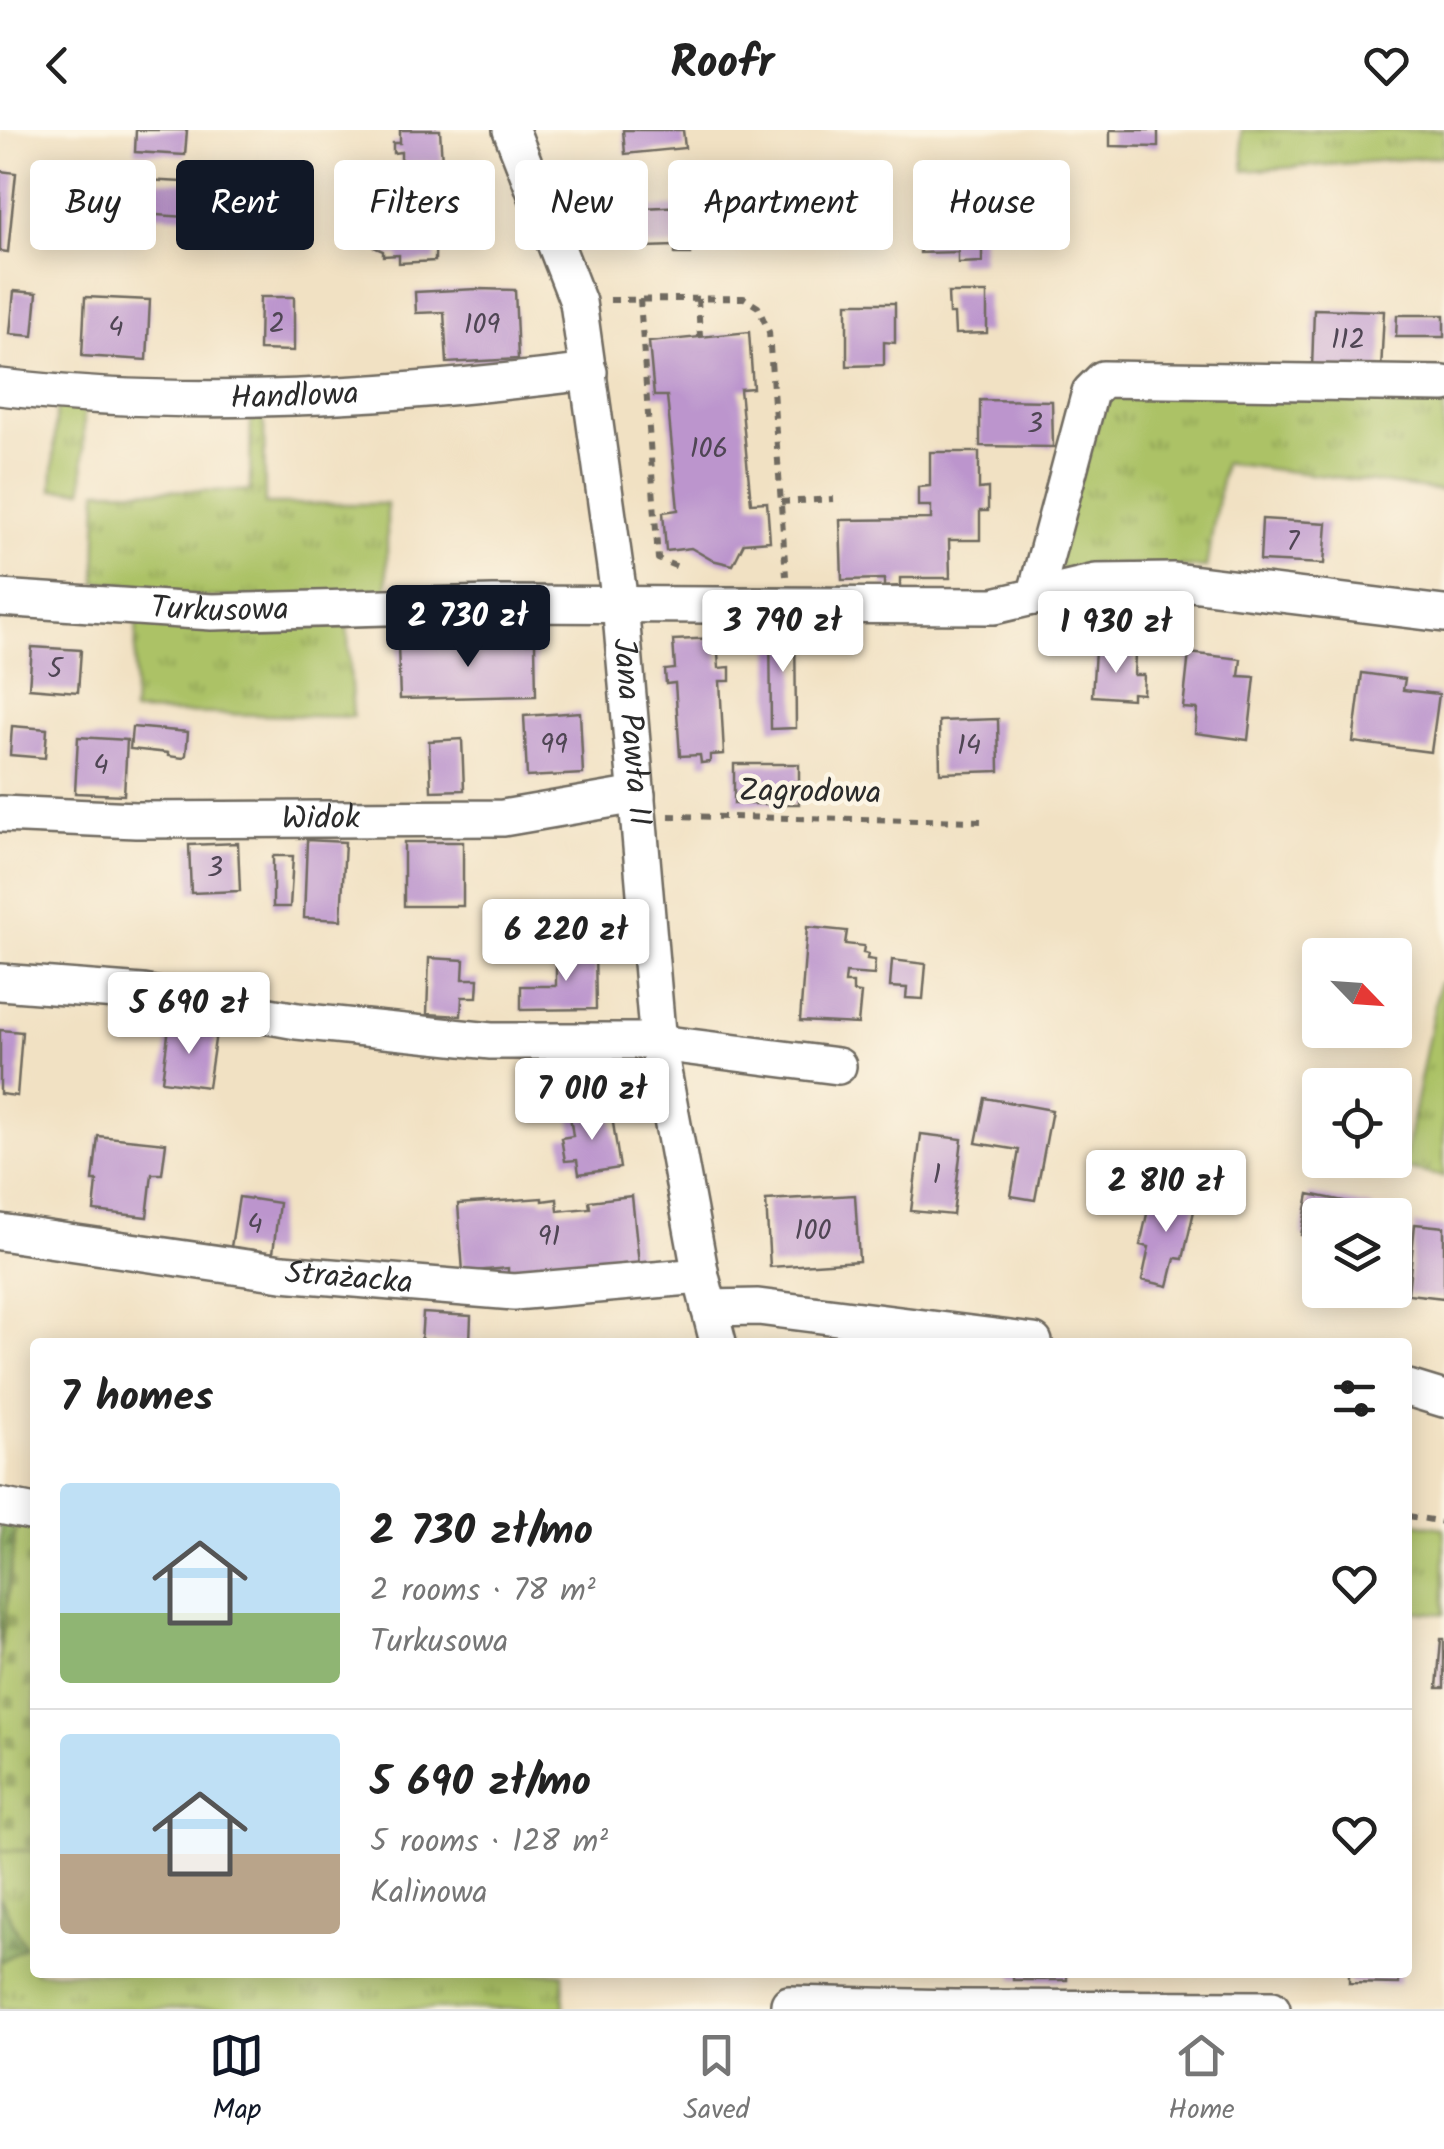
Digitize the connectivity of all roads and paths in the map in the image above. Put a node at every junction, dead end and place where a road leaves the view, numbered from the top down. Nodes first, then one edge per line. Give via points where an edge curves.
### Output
1 (511, 130) edge
2 (640, 299) junction
3 (698, 299) junction
4 (600, 300) dead end
5 (700, 336) dead end
6 (589, 372) junction
7 (1444, 384) edge
8 (0, 387) edge
9 (649, 426) junction
10 (636, 427) dead end
11 (834, 499) dead end
12 (781, 502) junction
13 (698, 570) dead end
14 (769, 575) dead end
15 (1035, 597) junction
16 (0, 598) edge
17 (620, 603) junction
18 (1444, 614) edge
19 (637, 806) junction
20 (1, 814) edge
21 (981, 821) dead end
22 (0, 982) edge
23 (658, 1044) junction
24 (838, 1066) dead end
25 (0, 1232) edge
26 (705, 1292) junction
27 (717, 1338) edge
28 (1002, 1338) edge
29 (1412, 1389) edge
30 (1444, 1399) edge
31 (0, 1506) edge
32 (30, 1512) edge
33 (1412, 1517) edge
34 (1444, 1522) edge
35 (791, 1995) edge
36 (1272, 2009) edge

1 - 6 street, Jana Pawła II via 578,302
2 - 3 path
2 - 4 path
2 - 9 path
3 - 5 path
3 - 12 path via 744,298 758,307 769,332
6 - 8 street, Handlowa via 440,390 268,398
6 - 17 street, Jana Pawła II
7 - 15 street via 1103,379 1090,392
9 - 10 path
9 - 13 path via 658,560
11 - 12 path
12 - 14 path via 786,577
15 - 17 street, Turkusowa via 994,606
15 - 18 street, Turkusowa via 1096,582 1174,581
16 - 17 street, Turkusowa via 212,612
17 - 19 street, Jana Pawła II
19 - 20 street, Widok via 503,818
19 - 21 path, Zagrodowa
19 - 23 street, Jana Pawła II
22 - 23 street via 143,992 297,1021 472,1039
23 - 24 street
23 - 26 street, Jana Pawła II
25 - 26 street, Strażacka via 282,1273 514,1292
26 - 27 street, Jana Pawła II
26 - 28 street, Strażacka via 758,1307
29 - 30 street
31 - 32 street
33 - 34 path
35 - 36 street via 954,2008

